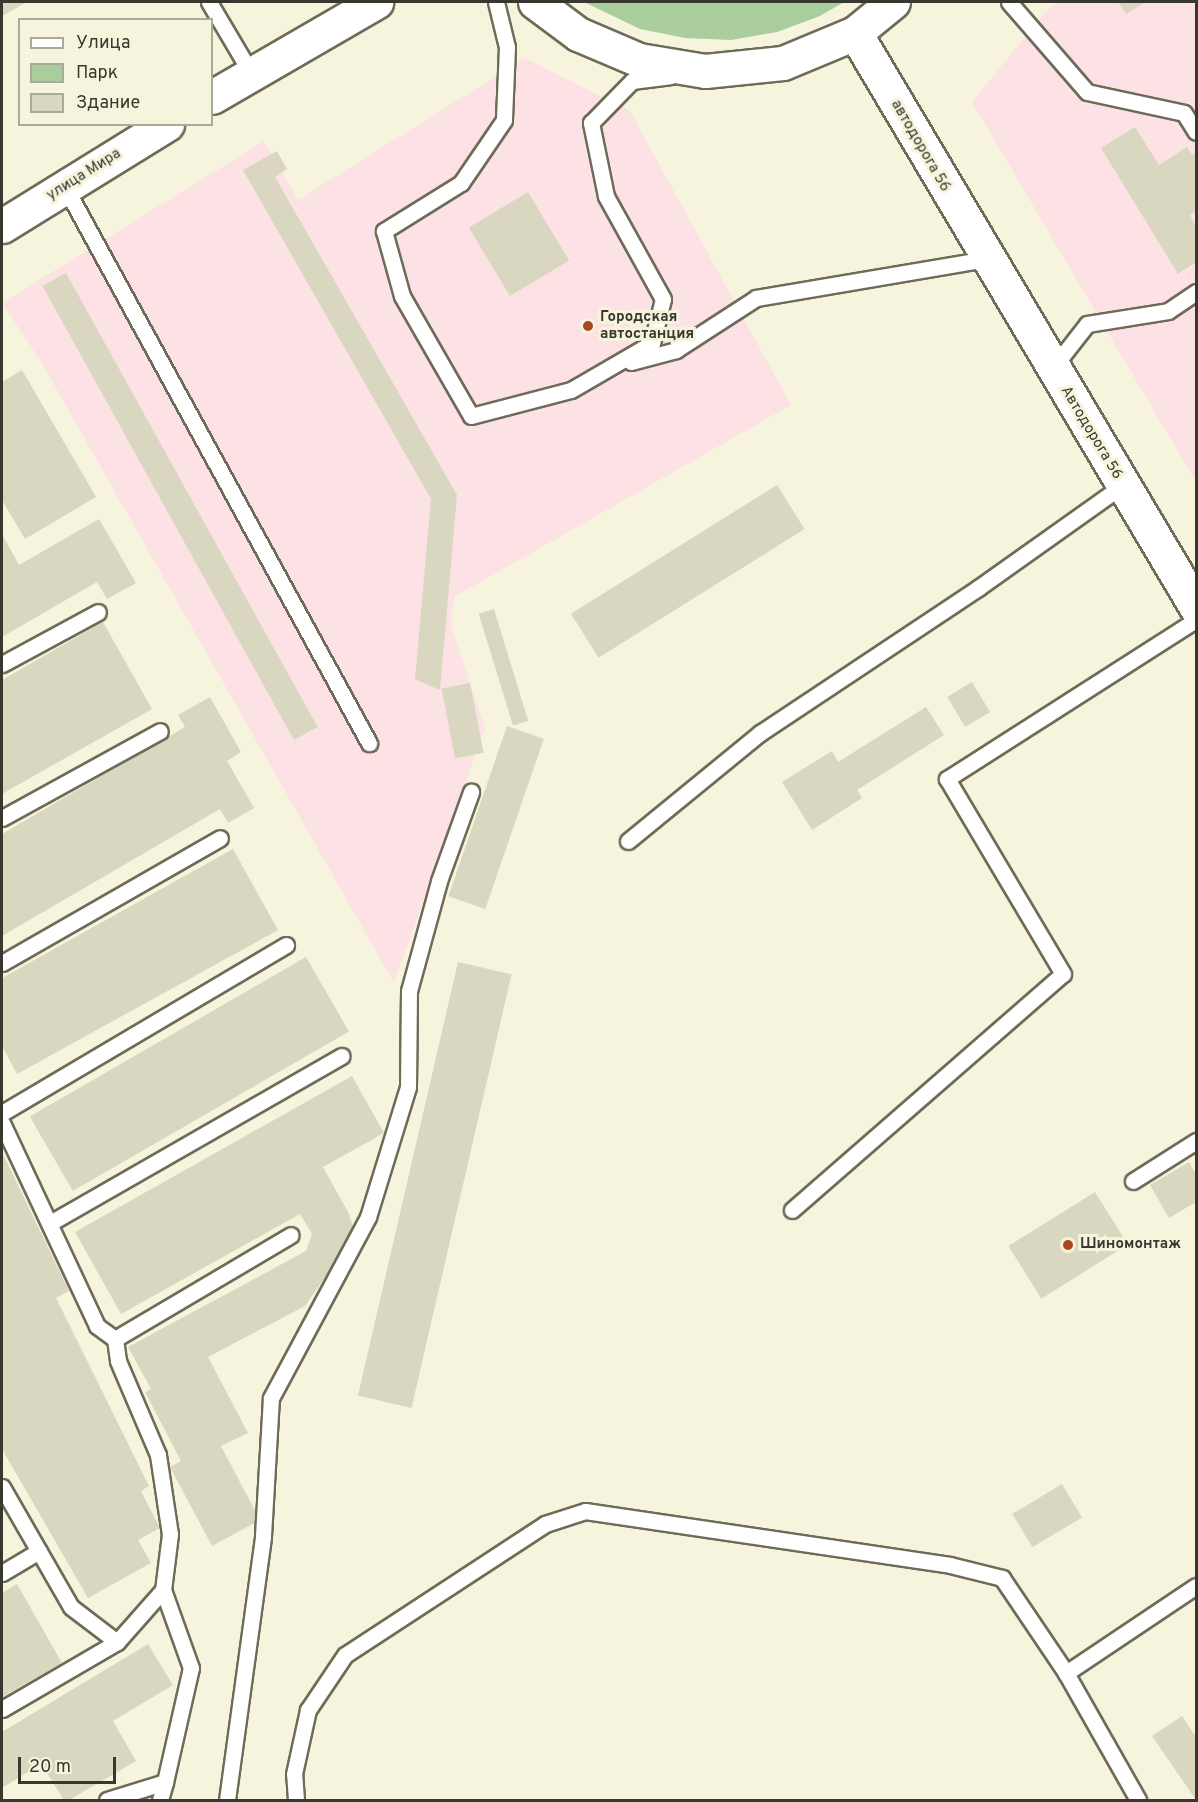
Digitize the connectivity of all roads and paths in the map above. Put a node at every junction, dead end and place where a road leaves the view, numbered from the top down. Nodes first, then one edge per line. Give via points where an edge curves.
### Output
1 (209, 2) edge
2 (376, 2) edge
3 (496, 2) edge
4 (535, 2) edge
5 (893, 2) edge
6 (1009, 2) edge
7 (855, 33) junction
8 (705, 71) junction
9 (251, 73) junction
10 (213, 96) edge
11 (164, 126) edge
12 (1197, 132) edge
13 (65, 187) junction
14 (2, 226) edge
15 (986, 259) junction
16 (1197, 292) edge
17 (614, 366) junction
18 (1052, 369) junction
19 (1123, 485) junction
20 (1197, 607) edge
21 (98, 612) dead end
22 (1197, 620) edge
23 (2, 664) edge
24 (160, 731) dead end
25 (369, 743) dead end
26 (471, 792) dead end
27 (2, 818) edge
28 (220, 838) dead end
29 (628, 842) dead end
30 (286, 945) dead end
31 (2, 963) edge
32 (342, 1056) dead end
33 (2, 1113) edge
34 (2, 1123) edge
35 (1197, 1141) edge
36 (1133, 1181) dead end
37 (792, 1210) dead end
38 (50, 1223) junction
39 (291, 1235) dead end
40 (116, 1339) junction
41 (2, 1486) edge
42 (39, 1551) junction
43 (2, 1573) edge
44 (1197, 1586) edge
45 (163, 1590) junction
46 (117, 1642) junction
47 (1066, 1673) junction
48 (2, 1709) edge
49 (164, 1792) edge
50 (107, 1800) edge
51 (227, 1800) edge
52 (296, 1800) edge
53 (1138, 1800) edge

1 - 9 lane
2 - 9 main road
3 - 17 lane via 507,47 504,120 461,183 384,231 402,296 471,416 571,390
4 - 8 main road via 578,34 639,60
5 - 7 main road
6 - 12 lane via 1088,92 1185,113
7 - 8 main road via 783,63
7 - 15 main road, автодорога 56
8 - 17 lane via 632,81 591,123 606,196 663,299 652,344
9 - 10 main road
11 - 13 main road, улица Мира
13 - 14 main road, улица Мира
13 - 25 lane
15 - 17 lane via 756,298 676,350
15 - 18 main road, Автодорога 56
16 - 18 lane via 1168,311 1087,324
18 - 19 main road, Автодорога 56
19 - 20 main road, Автодорога 56
19 - 29 lane via 978,588 760,733
21 - 23 lane
22 - 37 lane via 947,779 1063,974
24 - 27 lane
26 - 51 lane via 439,881 409,991 408,1087 368,1217 271,1398 263,1536
28 - 31 lane
30 - 33 lane
32 - 38 lane
34 - 38 lane
35 - 36 lane
38 - 40 lane via 98,1326
39 - 40 lane
40 - 45 lane via 118,1361 158,1455 170,1534
41 - 42 lane
42 - 43 lane
42 - 46 lane via 71,1607
44 - 47 lane
45 - 46 lane
45 - 49 lane via 191,1668
46 - 48 lane
47 - 52 lane via 1002,1578 950,1565 585,1511 545,1524 345,1655 308,1710 294,1774
47 - 53 lane
49 - 50 lane

